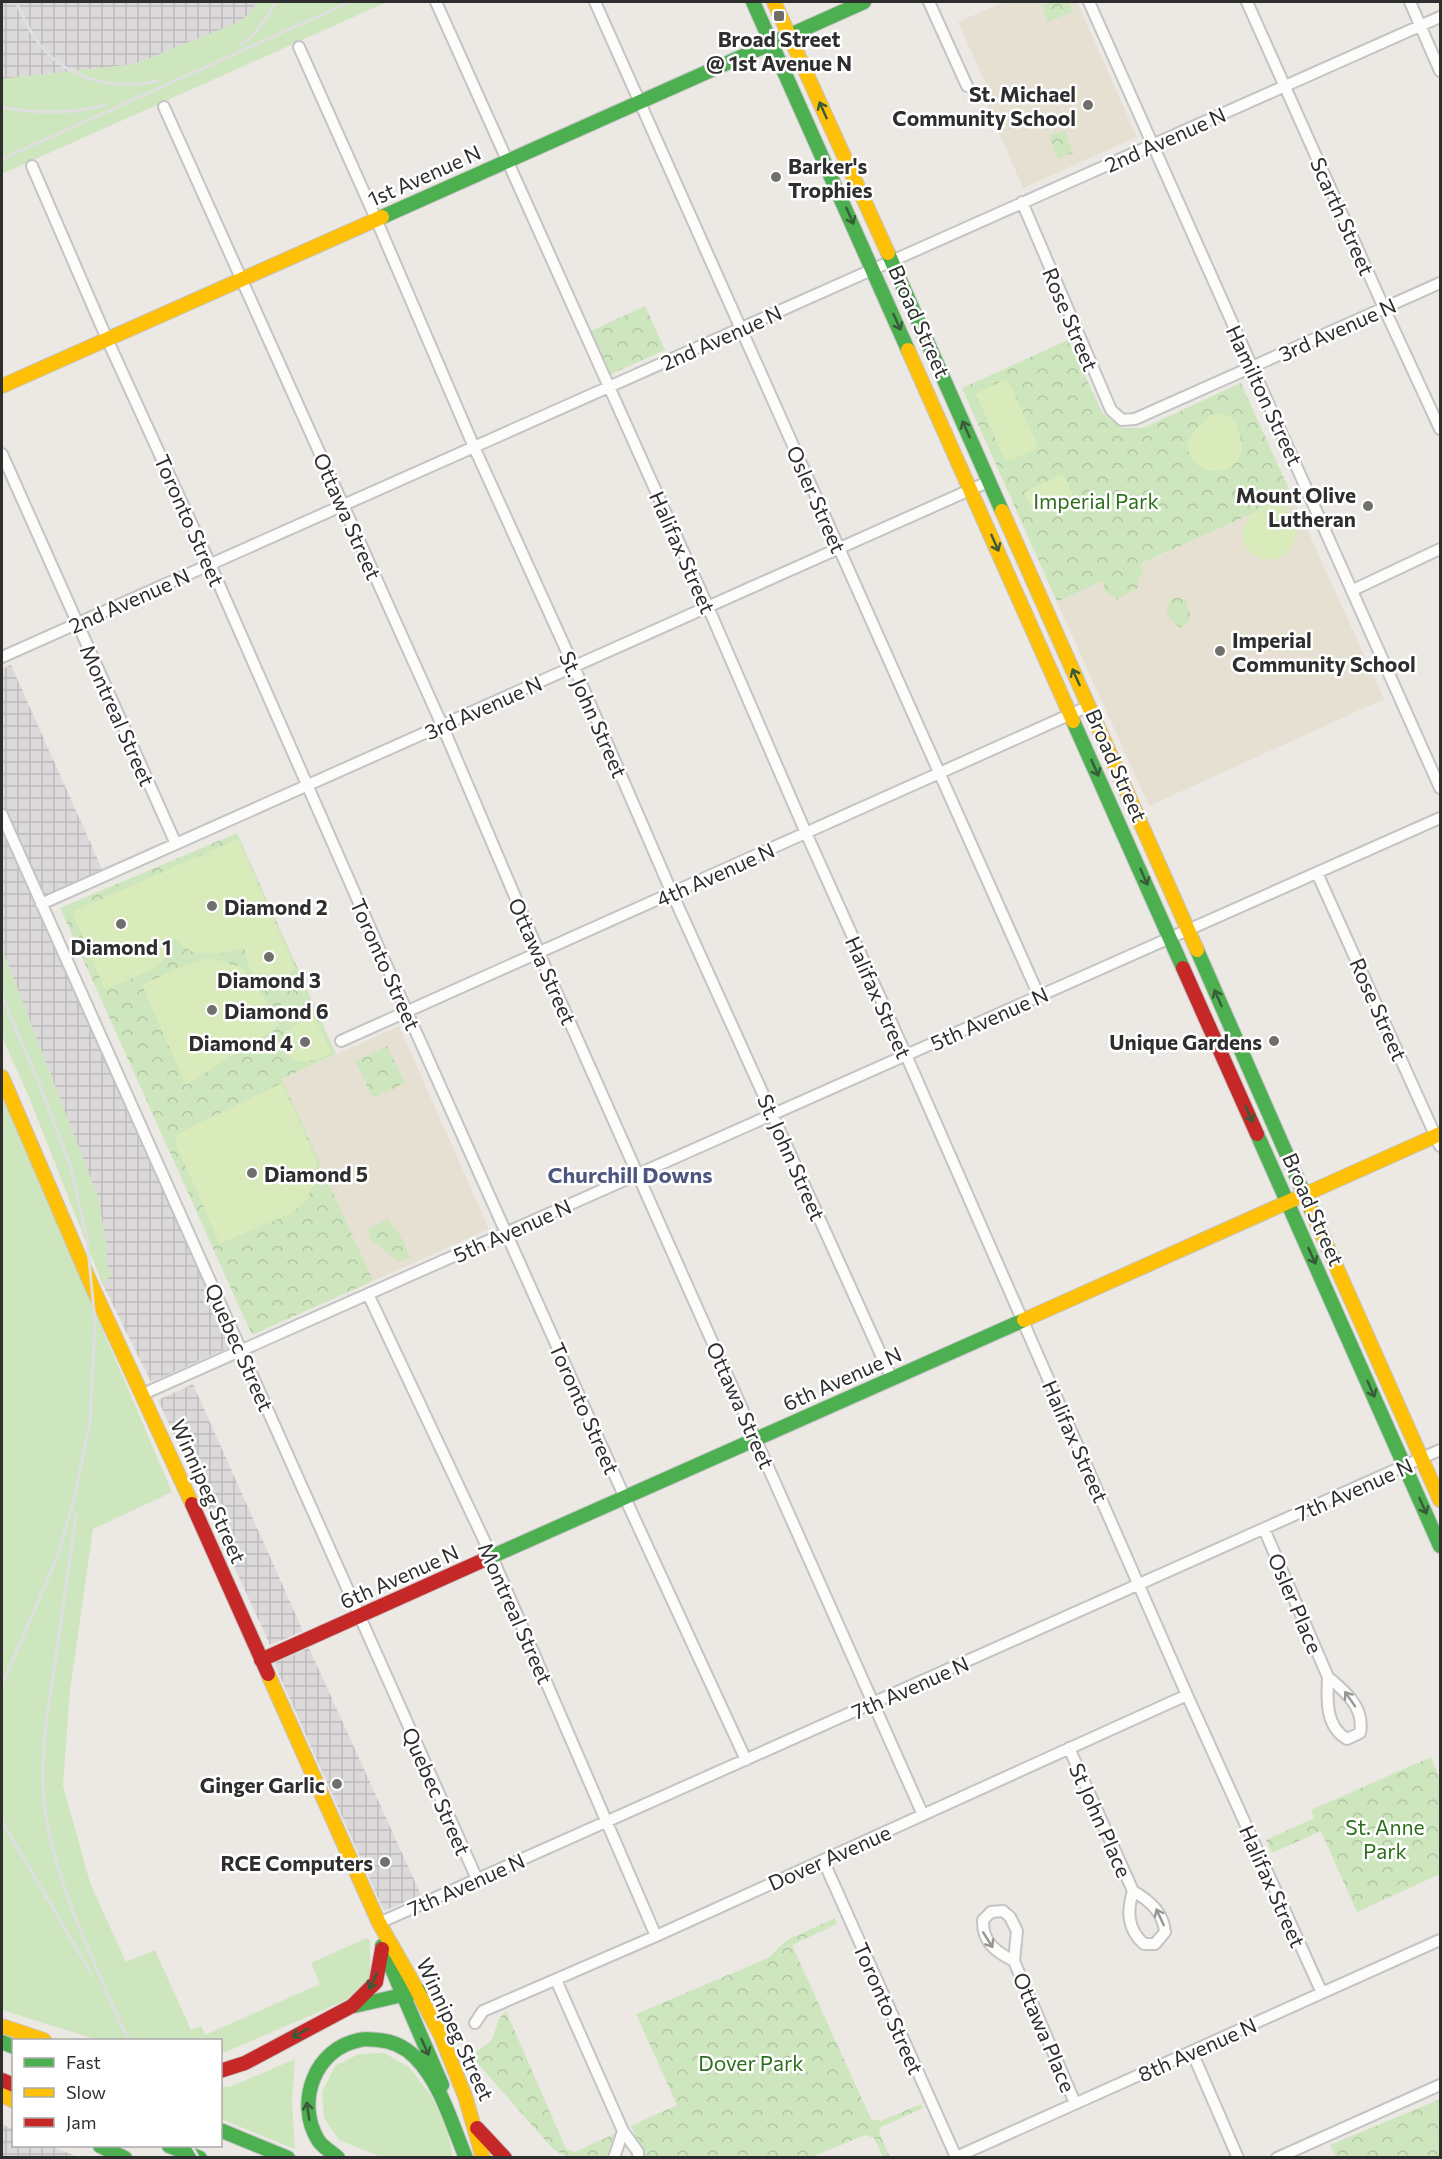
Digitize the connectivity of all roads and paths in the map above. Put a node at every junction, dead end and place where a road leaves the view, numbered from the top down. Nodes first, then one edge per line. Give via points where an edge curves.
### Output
1 (436, 2) edge
2 (595, 2) edge
3 (753, 2) edge
4 (774, 2) edge
5 (864, 2) edge
6 (929, 2) edge
7 (1089, 2) edge
8 (1247, 2) edge
9 (1410, 2) edge
10 (1440, 16) edge
11 (1420, 26) junction
12 (790, 35) junction
13 (772, 42) junction
14 (299, 47) dead end
15 (1440, 71) edge
16 (1284, 85) junction
17 (967, 86) dead end
18 (639, 102) junction
19 (164, 107) dead end
20 (1153, 144) junction
21 (507, 161) junction
22 (32, 166) dead end
23 (1022, 202) junction
24 (376, 219) junction
25 (891, 260) junction
26 (874, 268) junction
27 (241, 279) junction
28 (1440, 283) edge
29 (1384, 308) junction
30 (740, 329) junction
31 (107, 339) junction
32 (1251, 367) junction
33 (2, 386) edge
34 (608, 388) junction
35 (1135, 419) joint
36 (1440, 429) edge
37 (474, 447) junction
38 (2, 454) edge
39 (990, 481) junction
40 (972, 489) junction
41 (343, 505) junction
42 (839, 548) junction
43 (1440, 549) edge
44 (210, 564) junction
45 (1353, 590) junction
46 (708, 607) junction
47 (77, 623) junction
48 (2, 657) edge
49 (574, 667) junction
50 (1089, 706) junction
51 (1071, 714) junction
52 (442, 725) junction
53 (938, 774) junction
54 (307, 785) junction
55 (1440, 788) edge
56 (2, 814) edge
57 (1440, 818) edge
58 (806, 833) junction
59 (176, 844) junction
60 (1317, 873) junction
61 (672, 893) junction
62 (41, 904) junction
63 (1188, 930) junction
64 (1170, 938) junction
65 (539, 952) junction
66 (1039, 996) junction
67 (407, 1012) junction
68 (341, 1041) dead end
69 (906, 1055) junction
70 (2, 1077) edge
71 (773, 1114) junction
72 (1439, 1139) edge
73 (638, 1174) junction
74 (1305, 1195) junction
75 (1288, 1202) junction
76 (507, 1233) junction
77 (368, 1294) junction
78 (1023, 1320) junction
79 (242, 1350) junction
80 (892, 1379) junction
81 (143, 1394) junction
82 (757, 1439) junction
83 (1440, 1450) edge
84 (1422, 1458) junction
85 (1405, 1466) junction
86 (625, 1498) junction
87 (1440, 1500) edge
88 (1264, 1529) junction
89 (1440, 1546) edge
90 (492, 1557) junction
91 (1138, 1585) junction
92 (359, 1616) junction
93 (261, 1660) junction
94 (1328, 1677) junction
95 (1187, 1695) junction
96 (874, 1703) junction
97 (1069, 1748) junction
98 (746, 1760) junction
99 (923, 1815) junction
100 (607, 1822) junction
101 (823, 1860) junction
102 (477, 1880) junction
103 (1133, 1891) junction
104 (379, 1923) junction
105 (656, 1936) junction
106 (1440, 1940) edge
107 (382, 1949) junction
108 (1014, 1961) junction
109 (555, 1980) junction
110 (420, 1991) junction
111 (1322, 1993) junction
112 (402, 1994) junction
113 (352, 2006) junction
114 (475, 2023) dead end
115 (2, 2026) edge
116 (41, 2039) edge
117 (1192, 2052) junction
118 (222, 2070) edge
119 (1440, 2085) edge
120 (1075, 2103) junction
121 (477, 2128) junction
122 (222, 2131) edge
123 (623, 2131) junction
124 (104, 2147) edge
125 (174, 2147) edge
126 (124, 2157) edge
127 (200, 2157) edge
128 (288, 2157) edge
129 (338, 2157) edge
130 (467, 2157) edge
131 (483, 2157) edge
132 (505, 2157) edge
133 (614, 2157) edge
134 (638, 2157) edge
135 (955, 2157) edge
136 (1238, 2157) edge
137 (1277, 2157) edge

1 - 21 street, Halifax Street
2 - 18 street, Osler Street
3 - 13 main road, Broad Street
4 - 12 main road, Broad Street
5 - 12 main road, 1st Avenue N
6 - 17 street
7 - 20 street, Hamilton Street
8 - 16 street, Scarth Street
9 - 11 street
10 - 11 street, 2nd Avenue N
11 - 15 street
11 - 16 street, 2nd Avenue N
12 - 13 main road, 1st Avenue N
25 -> 12 main road, Broad Street
13 - 18 main road, 1st Avenue N
13 -> 26 main road, Broad Street
14 - 24 street, St. John Street
16 - 20 street, 2nd Avenue N
16 - 29 street, Scarth Street
18 - 21 main road, 1st Avenue N
18 - 30 street, Osler Street
19 - 27 street, Ottawa Street
20 - 23 street, 2nd Avenue N
20 - 32 street, Hamilton Street
21 - 24 main road, 1st Avenue N
21 - 34 street, Halifax Street
22 - 31 street, Toronto Street
23 - 25 street, 2nd Avenue N
23 - 35 street, Rose Street via 1111,410 1122,420
24 - 27 main road, 1st Avenue N
24 - 37 street, St. John Street
25 - 26 street, 2nd Avenue N
39 -> 25 main road, Broad Street
26 - 30 street, 2nd Avenue N
26 -> 40 main road, Broad Street
27 - 31 main road, 1st Avenue N
27 - 41 street, Ottawa Street
28 - 29 street, 3rd Avenue N
29 - 32 street, 3rd Avenue N
29 - 36 street, Scarth Street
30 - 34 street, 2nd Avenue N
30 - 42 street, Osler Street
31 - 33 main road, 1st Avenue N
31 - 44 street, Toronto Street
32 - 35 street, 3rd Avenue N
32 - 45 street, Hamilton Street
34 - 37 street, 2nd Avenue N
34 - 46 street, Halifax Street
37 - 41 street, 2nd Avenue N
37 - 49 street, St. John Street
38 - 47 street, Montreal Street
39 - 40 street, 3rd Avenue N
50 -> 39 main road, Broad Street
40 - 42 street, 3rd Avenue N
40 -> 51 main road, Broad Street
41 - 44 street, 2nd Avenue N
41 - 52 street, Ottawa Street
42 - 46 street, 3rd Avenue N
42 - 53 street, Osler Street
43 - 45 street
44 - 47 street, 2nd Avenue N
44 - 54 street, Toronto Street
45 - 55 street, Hamilton Street
46 - 49 street, 3rd Avenue N
46 - 58 street, Halifax Street
47 - 48 street, 2nd Avenue N
47 - 59 street, Montreal Street
49 - 52 street, 3rd Avenue N
49 - 61 street, St. John Street
50 - 51 street, 4th Avenue N
50 - 63 main road, Broad Street
51 - 53 street, 4th Avenue N
51 -> 64 main road, Broad Street
52 - 54 street, 3rd Avenue N
52 - 65 street, Ottawa Street
53 - 58 street, 4th Avenue N
53 - 66 street, Osler Street
54 - 59 street, 3rd Avenue N
54 - 67 street, Toronto Street
56 - 62 street, Quebec Street
57 - 60 street, 5th Avenue N
58 - 61 street, 4th Avenue N
58 - 69 street, Halifax Street
59 - 62 street, 3rd Avenue N
60 - 63 street, 5th Avenue N
60 - 72 street, Rose Street
61 - 65 street, 4th Avenue N
61 - 71 street, St. John Street
62 - 79 street, Quebec Street
63 - 64 street, 5th Avenue N
74 -> 63 main road, Broad Street
64 - 66 street, 5th Avenue N
64 -> 75 main road, Broad Street
65 - 67 street, 4th Avenue N
65 - 73 street, Ottawa Street
66 - 69 street, 5th Avenue N
67 - 68 street, 4th Avenue N
67 - 76 street, Toronto Street
69 - 71 street, 5th Avenue N
69 - 78 street, Halifax Street
70 - 81 main road, Winnipeg Street
71 - 73 street, 5th Avenue N
71 - 80 street, St. John Street
72 - 74 main road, 6th Avenue N
73 - 76 street, 5th Avenue N
73 - 82 street, Ottawa Street
74 - 75 main road, 6th Avenue N
74 - 84 main road, Broad Street
75 - 78 main road, 6th Avenue N
75 -> 85 main road, Broad Street
76 - 77 street, 5th Avenue N
76 - 86 street, Toronto Street
77 - 79 street, 5th Avenue N
77 - 90 street, Montreal Street
78 - 80 main road, 6th Avenue N
78 - 91 street, Halifax Street
79 - 81 street, 5th Avenue N
79 - 92 street, Quebec Street
80 - 82 main road, 6th Avenue N
81 - 93 main road, Winnipeg Street
82 - 86 main road, 6th Avenue N
82 - 96 street, Ottawa Street
83 - 84 street, 7th Avenue N
84 - 85 street, 7th Avenue N
84 - 87 main road, Broad Street
85 - 88 street, 7th Avenue N
85 -> 89 main road, Broad Street
86 - 90 main road, 6th Avenue N
86 - 98 street, Toronto Street
88 - 91 street, 7th Avenue N
88 - 94 street, Osler Place
90 - 92 main road, 6th Avenue N
90 - 100 street, Montreal Street
91 - 95 street, Halifax Street
91 - 96 street, 7th Avenue N
92 - 93 main road, 6th Avenue N
92 - 102 street, Quebec Street
93 - 104 main road, Winnipeg Street
94 -> 94 street, Osler Place via 1326,1702 1330,1718 1337,1733 1347,1739 1360,1733 1362,1721 1347,1693
95 - 97 street, Dover Avenue
95 - 111 street, Halifax Street
96 - 98 street, 7th Avenue N
96 - 99 street, Ottawa Street
97 - 99 street, Dover Avenue
97 - 103 street, St John Place
98 - 100 street, 7th Avenue N
99 - 101 street, Dover Avenue
100 - 102 street, 7th Avenue N
100 - 105 street, Montreal Street
101 - 105 street, Dover Avenue
101 - 135 street, Toronto Street
102 - 104 street, 7th Avenue N
103 -> 103 street, St John Place via 1128,1909 1132,1927 1144,1944 1155,1944 1165,1932 1164,1922 1148,1899
104 - 107 main road, Winnipeg Street
104 - 110 main road, Winnipeg Street
105 - 109 street, Dover Avenue
106 - 111 street, 8th Avenue N
107 - 112 main road, Winnipeg Street
107 -> 113 main road via 376,1982
108 -> 108 street, Ottawa Place via 1017,1931 1003,1911 991,1912 983,1920 982,1932 990,1946
108 - 120 street, Ottawa Place
109 - 114 street, Dover Avenue via 483,2011
109 - 123 street
110 - 112 main road
110 - 121 main road, Winnipeg Street via 460,2079
111 - 117 street, 8th Avenue N
112 - 113 main road
112 -> 130 main road, Winnipeg Street via 452,2107
113 -> 118 main road via 246,2063
115 - 116 main road
117 - 120 street, 8th Avenue N
117 - 136 street
119 - 137 street
120 - 135 street, 8th Avenue N
121 - 131 main road, Winnipeg Street
121 - 132 main road
122 - 128 main road
123 - 133 street
123 - 134 street
124 - 126 main road
125 - 127 main road
129 -> 130 main road via 320,2145 312,2130 306,2108 310,2083 326,2056 355,2040 369,2038 397,2044 416,2058 434,2084

